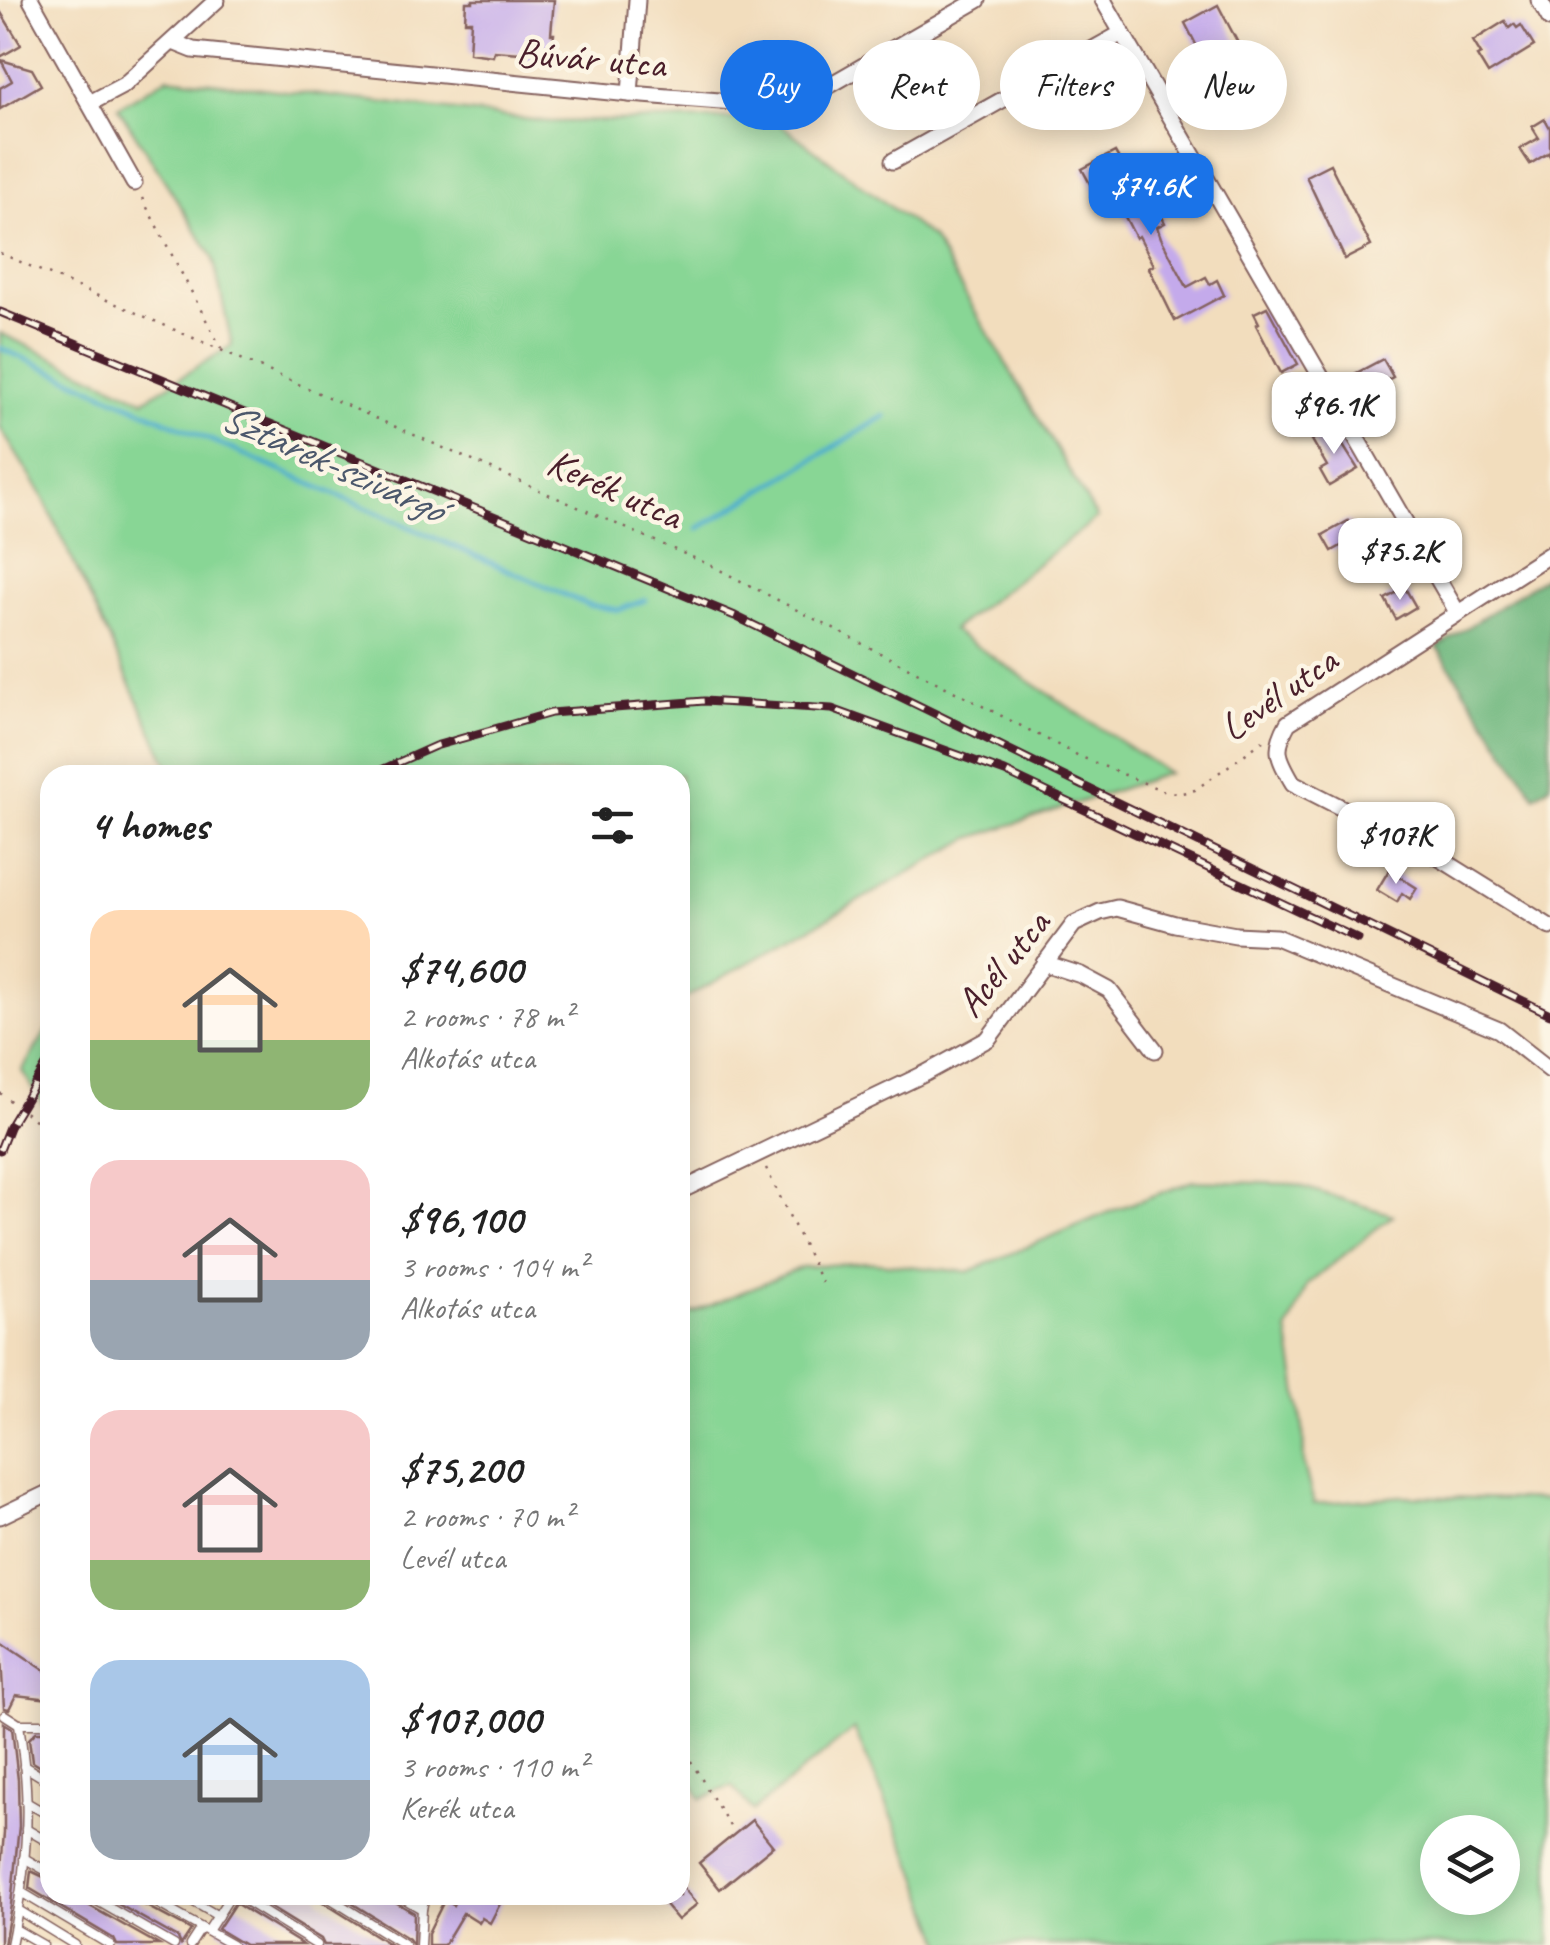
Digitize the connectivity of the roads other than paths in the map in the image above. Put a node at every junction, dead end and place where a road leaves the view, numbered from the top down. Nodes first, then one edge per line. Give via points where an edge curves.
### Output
1 (32, 0) edge
2 (217, 0) edge
3 (636, 0) edge
4 (978, 0) edge
5 (1104, 0) edge
6 (1539, 0) edge
7 (1550, 19) edge
8 (1122, 33) junction
9 (173, 42) junction
10 (630, 94) junction
11 (90, 103) junction
12 (894, 161) dead end
13 (134, 183) road end
14 (1550, 554) edge
15 (1457, 612) junction
16 (1550, 927) edge
17 (1044, 963) junction
18 (1155, 1050) dead end
19 (1550, 1070) edge
20 (690, 1187) edge
21 (40, 1497) edge
22 (0, 1516) edge
23 (6, 1715) dead end
24 (19, 1724) junction
25 (40, 1724) edge
26 (24, 1766) junction
27 (40, 1776) edge
28 (26, 1802) junction
29 (40, 1810) edge
30 (26, 1829) junction
31 (40, 1837) edge
32 (24, 1858) junction
33 (40, 1867) edge
34 (21, 1892) junction
35 (40, 1903) edge
36 (43, 1905) edge
37 (105, 1905) edge
38 (161, 1905) edge
39 (199, 1905) edge
40 (226, 1905) edge
41 (251, 1905) edge
42 (341, 1905) edge
43 (415, 1905) edge
44 (423, 1905) edge
45 (422, 1909) junction
46 (18, 1910) junction
47 (218, 1916) junction
48 (14, 1929) junction
49 (205, 1929) junction
50 (11, 1945) edge
51 (43, 1945) edge
52 (75, 1945) edge
53 (110, 1945) edge
54 (174, 1945) edge
55 (190, 1945) edge
56 (232, 1945) edge
57 (318, 1945) edge
58 (405, 1945) edge
59 (420, 1945) edge

1 - 11 street
2 - 9 street
3 - 10 street
4 - 10 street, Búvár utca via 784,106
5 - 8 street
6 - 7 street
8 - 12 street
8 - 15 street
9 - 10 street, Búvár utca via 193,50
9 - 11 street via 124,86
11 - 13 street
14 - 15 street, Levél utca
15 - 16 street, Levél utca via 1288,722 1278,740 1280,760 1292,783 1436,856
17 - 18 street via 1109,990
17 - 19 street, Acél utca via 1074,924 1117,908 1236,936 1276,937 1499,1030
17 - 20 street, Acél utca via 988,1040
21 - 22 street
23 - 24 lane
24 - 25 lane
24 - 26 lane
26 - 27 lane
26 - 28 lane
28 - 29 lane
28 - 30 lane
30 - 31 lane
30 - 32 lane
32 - 33 lane
32 - 34 lane
34 - 35 lane
34 - 46 lane
36 - 53 lane
37 - 54 lane
38 - 49 lane
39 - 47 lane
40 - 47 lane
41 - 57 lane
42 - 58 lane
43 - 45 lane
44 - 45 lane
45 - 59 lane
46 - 48 lane
46 - 52 lane
47 - 49 lane
48 - 50 lane
48 - 51 lane
49 - 55 lane
49 - 56 lane

